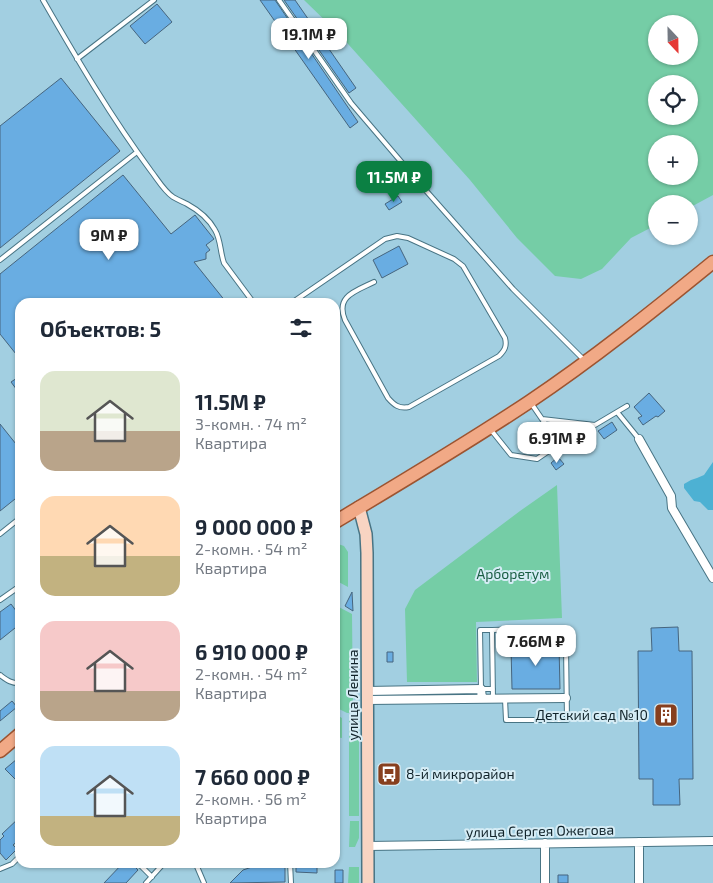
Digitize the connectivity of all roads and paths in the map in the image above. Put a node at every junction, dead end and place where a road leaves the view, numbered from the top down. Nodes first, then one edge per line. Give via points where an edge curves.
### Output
1 (43, 0) edge
2 (154, 0) edge
3 (278, 0) edge
4 (77, 59) junction
5 (137, 152) junction
6 (0, 260) edge
7 (713, 262) edge
8 (374, 282) dead end
9 (250, 298) edge
10 (299, 298) edge
11 (586, 361) junction
12 (530, 402) junction
13 (627, 406) dead end
14 (617, 412) junction
15 (542, 419) junction
16 (489, 428) junction
17 (639, 439) joint
18 (359, 507) junction
19 (340, 519) edge
20 (15, 522) edge
21 (0, 534) edge
22 (713, 578) edge
23 (15, 590) edge
24 (0, 600) edge
25 (492, 630) junction
26 (0, 675) edge
27 (15, 683) edge
28 (481, 689) junction
29 (493, 689) junction
30 (367, 695) junction
31 (566, 698) junction
32 (482, 699) junction
33 (493, 699) junction
34 (505, 699) junction
35 (15, 738) edge
36 (0, 752) edge
37 (713, 841) edge
38 (639, 842) junction
39 (545, 843) junction
40 (368, 846) junction
41 (15, 861) edge
42 (143, 868) edge
43 (160, 868) edge
44 (198, 868) edge
45 (290, 868) edge
46 (0, 869) edge
47 (152, 877) junction
48 (146, 883) edge
49 (204, 883) edge
50 (291, 883) edge
51 (368, 883) edge
52 (545, 883) edge
53 (639, 883) edge

1 - 4 lane
2 - 4 lane
3 - 11 lane via 351,103 513,289
4 - 5 lane
5 - 6 lane
5 - 9 lane via 167,191 209,222 218,236 224,263
7 - 11 main road
8 - 10 lane via 344,299 342,312 388,398 398,407 409,407 504,351 505,338 463,266 408,238 385,239
11 - 12 main road
12 - 15 lane
12 - 16 main road
13 - 14 lane
14 - 15 lane via 595,425
14 - 17 lane
15 - 16 lane via 559,444 538,459 511,455
16 - 18 main road
17 - 22 street via 671,496 672,508
18 - 19 main road
18 - 30 main road, улица Ленина via 366,544
20 - 21 lane
23 - 24 lane
25 - 28 lane via 480,630
25 - 29 lane
25 - 31 lane via 552,628 561,631 566,646
26 - 27 lane
28 - 29 lane
28 - 30 street
28 - 32 street
29 - 33 lane
30 - 32 street
30 - 40 main road, улица Ленина
31 - 34 street
31 - 34 lane via 566,720 506,720
32 - 33 street
33 - 34 street
35 - 36 main road
37 - 38 street, улица Сергея Ожегова
38 - 39 street, улица Сергея Ожегова
38 - 53 street
39 - 40 street, улица Сергея Ожегова
39 - 52 street
40 - 51 main road, улица Ленина
41 - 46 lane
42 - 47 lane
43 - 47 lane
44 - 49 lane
45 - 50 lane
47 - 48 lane

